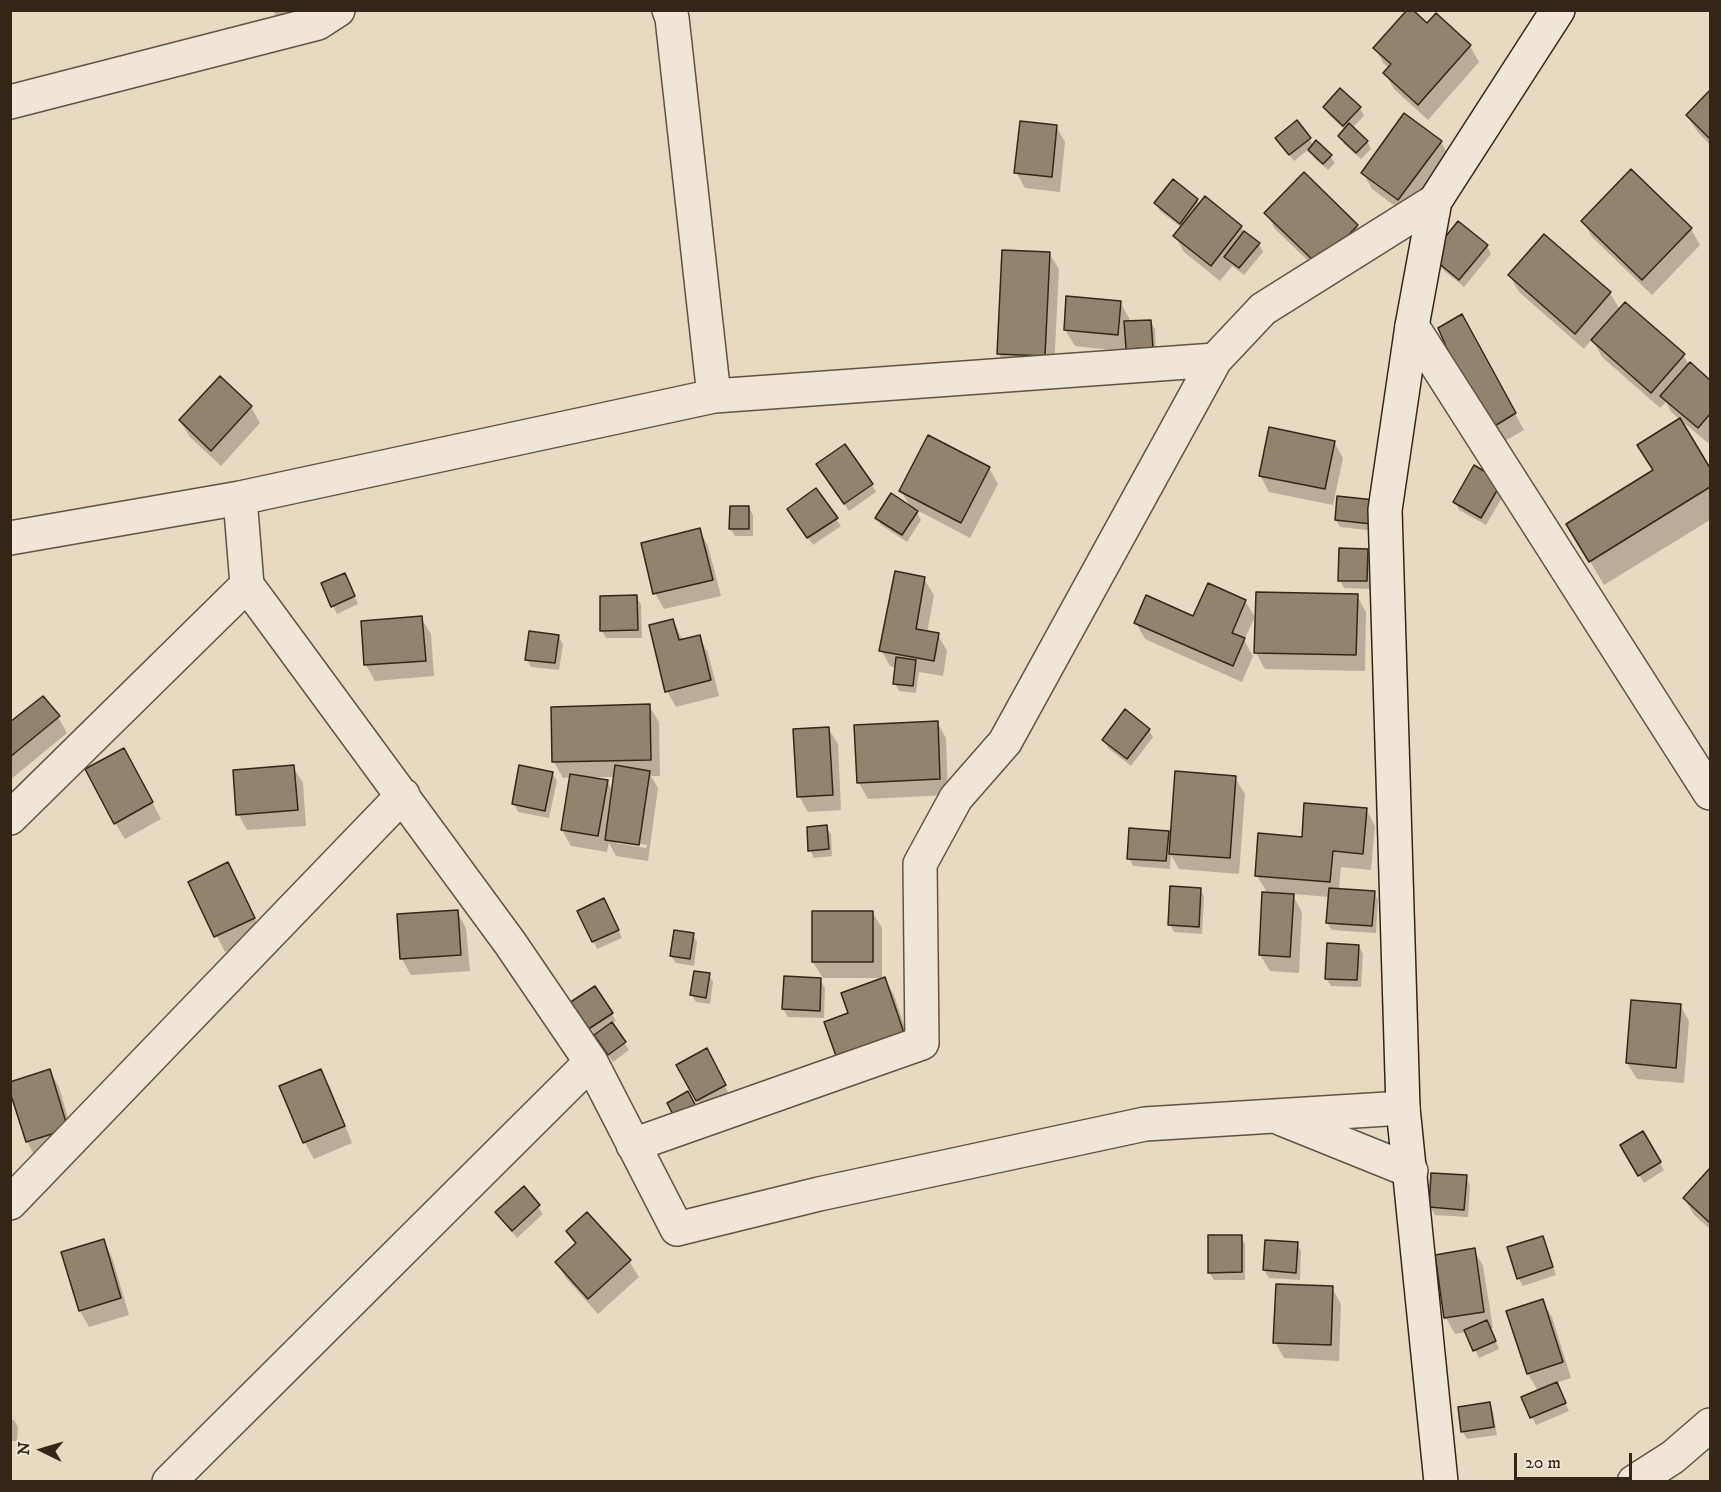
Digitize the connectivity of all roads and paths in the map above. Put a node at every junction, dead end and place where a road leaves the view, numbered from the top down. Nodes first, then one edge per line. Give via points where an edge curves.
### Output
1 (338, 10) edge
2 (669, 10) edge
3 (1558, 10) edge
4 (10, 102) edge
5 (1435, 201) junction
6 (1412, 326) junction
7 (1215, 360) junction
8 (714, 396) junction
9 (240, 498) junction
10 (10, 538) edge
11 (247, 585) junction
12 (1710, 793) edge
13 (403, 795) junction
14 (10, 818) edge
15 (591, 1062) junction
16 (1403, 1108) junction
17 (1274, 1116) junction
18 (633, 1145) junction
19 (1411, 1171) junction
20 (10, 1203) edge
21 (1710, 1425) edge
22 (169, 1482) edge
23 (1441, 1482) edge
24 (1634, 1482) edge

1 - 4 street via 318,23
2 - 8 street
3 - 5 street
5 - 6 street
5 - 7 street via 1263,309
6 - 12 street
6 - 16 street via 1385,510
7 - 8 street
7 - 18 street via 1005,742 956,798 920,864 922,1043
8 - 9 street
9 - 10 street
9 - 11 street
11 - 13 street
11 - 14 street
13 - 15 street
13 - 20 street
15 - 18 street
15 - 22 street
16 - 17 street
16 - 19 street
17 - 18 street via 1145,1124 819,1194 677,1229
17 - 19 street
19 - 23 street
21 - 24 street via 1673,1457

